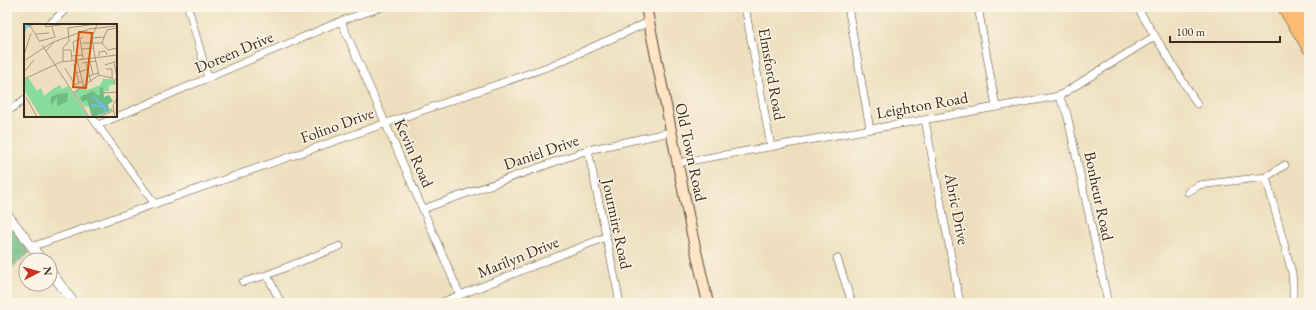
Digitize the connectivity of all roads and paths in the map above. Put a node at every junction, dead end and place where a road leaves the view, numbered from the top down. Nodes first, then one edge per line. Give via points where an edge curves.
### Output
1 (68, 7) edge
2 (188, 7) edge
3 (382, 7) edge
4 (646, 7) edge
5 (745, 7) edge
6 (848, 7) edge
7 (978, 7) edge
8 (1137, 7) edge
9 (1284, 7) edge
10 (1296, 7) edge
11 (341, 21) junction
12 (649, 22) junction
13 (50, 24) edge
14 (1309, 28) edge
15 (1155, 36) junction
16 (1309, 48) edge
17 (208, 78) junction
18 (1059, 96) junction
19 (24, 100) edge
20 (1197, 104) dead end
21 (996, 106) junction
22 (7, 112) edge
23 (92, 117) edge
24 (117, 117) edge
25 (117, 117) edge
26 (925, 120) junction
27 (385, 123) junction
28 (98, 125) junction
29 (870, 129) junction
30 (671, 132) junction
31 (771, 147) junction
32 (588, 150) junction
33 (678, 163) junction
34 (1285, 165) dead end
35 (1266, 177) junction
36 (1188, 192) dead end
37 (155, 204) junction
38 (423, 209) junction
39 (7, 214) edge
40 (606, 237) junction
41 (340, 246) dead end
42 (32, 247) junction
43 (36, 252) edge
44 (837, 258) dead end
45 (267, 275) junction
46 (58, 282) edge
47 (243, 282) dead end
48 (460, 295) junction
49 (74, 303) edge
50 (281, 303) edge
51 (440, 303) edge
52 (620, 303) edge
53 (708, 303) edge
54 (852, 303) edge
55 (960, 303) edge
56 (1108, 303) edge
57 (1293, 303) edge

1 - 13 street
2 - 17 street
3 - 11 street, Doreen Drive
4 - 12 main road, Old Town Road
5 - 31 street, Elmsford Road
6 - 29 street
7 - 21 street
8 - 15 street
9 - 16 highway
10 - 14 highway
11 - 17 street, Doreen Drive
11 - 27 street, Kevin Road
12 - 27 street, Folino Drive via 550,66
12 - 30 main road, Old Town Road
15 - 18 street, Leighton Road
15 - 20 street
17 - 25 street, Doreen Drive
18 - 21 street, Leighton Road
18 - 56 street, Bonheur Road via 1067,114
19 - 22 street
21 - 26 street, Leighton Road
23 - 28 street
24 - 28 street, Doreen Drive
26 - 29 street, Leighton Road
26 - 55 street, Abric Drive
27 - 37 street, Folino Drive
27 - 38 street, Kevin Road
28 - 37 street
29 - 31 street, Leighton Road
30 - 32 street, Daniel Drive
30 - 33 main road, Old Town Road
31 - 33 street, Leighton Road
32 - 38 street, Daniel Drive
32 - 40 street, Jourmire Road
33 - 53 main road, Old Town Road
34 - 35 street
35 - 36 street via 1199,186
35 - 57 street via 1292,273
37 - 42 street, Folino Drive
38 - 48 street, Kevin Road
39 - 42 street
40 - 48 street, Marilyn Drive
40 - 52 street, Jourmire Road
41 - 45 street
42 - 43 street
44 - 54 street
45 - 47 street
45 - 50 street
46 - 49 street
48 - 51 street, Marilyn Drive

